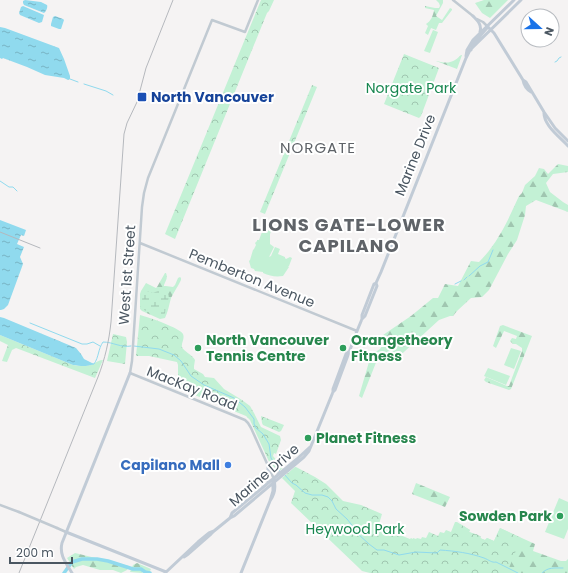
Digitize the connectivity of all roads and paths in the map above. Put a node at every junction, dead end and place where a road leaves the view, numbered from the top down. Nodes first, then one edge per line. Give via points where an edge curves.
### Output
1 (258, 0) edge
2 (453, 0) edge
3 (514, 0) edge
4 (521, 0) edge
5 (473, 16) junction
6 (488, 26) junction
7 (491, 30) junction
8 (479, 34) junction
9 (470, 50) junction
10 (466, 58) junction
11 (523, 80) junction
12 (531, 92) junction
13 (544, 112) junction
14 (568, 143) edge
15 (140, 243) junction
16 (357, 331) junction
17 (130, 373) junction
18 (268, 467) junction
19 (283, 472) junction
20 (274, 481) junction
21 (268, 483) junction
22 (0, 504) edge
23 (230, 518) junction
24 (66, 532) junction
25 (72, 573) edge
26 (167, 573) edge
27 (241, 573) edge

1 - 15 street, West 1st Street via 245,32 212,20 147,181
2 - 5 street
3 - 6 main road, Marine Drive
4 - 7 main road, Marine Drive
5 - 6 street
5 - 8 main road via 481,26
6 - 7 main road
6 - 8 main road, Marine Drive
6 - 9 main road
7 - 9 main road, Marine Drive
7 - 11 main road
8 - 10 main road, Marine Drive via 468,49
9 - 10 main road, Marine Drive
10 - 16 main road, Marine Drive
11 - 12 main road
11 - 12 main road via 527,90
12 - 13 main road
13 - 14 main road
13 - 14 main road via 548,124
15 - 16 street, Pemberton Avenue
15 - 17 street, West 1st Street
16 - 19 main road, Marine Drive via 310,447
17 - 18 street, MacKay Road via 247,421
17 - 24 main road, West 1st Street
18 - 19 main road via 273,471
18 - 20 street
18 - 21 main road
19 - 20 main road, Marine Drive
20 - 21 main road, Marine Drive
20 - 23 main road, Marine Drive
20 - 27 main road via 276,489
21 - 23 main road, Marine Drive via 231,514
22 - 24 street, bridge
23 - 26 main road, Marine Drive via 187,551
24 - 25 main road, West 1st Street via 61,547 62,556
24 - 26 main road

